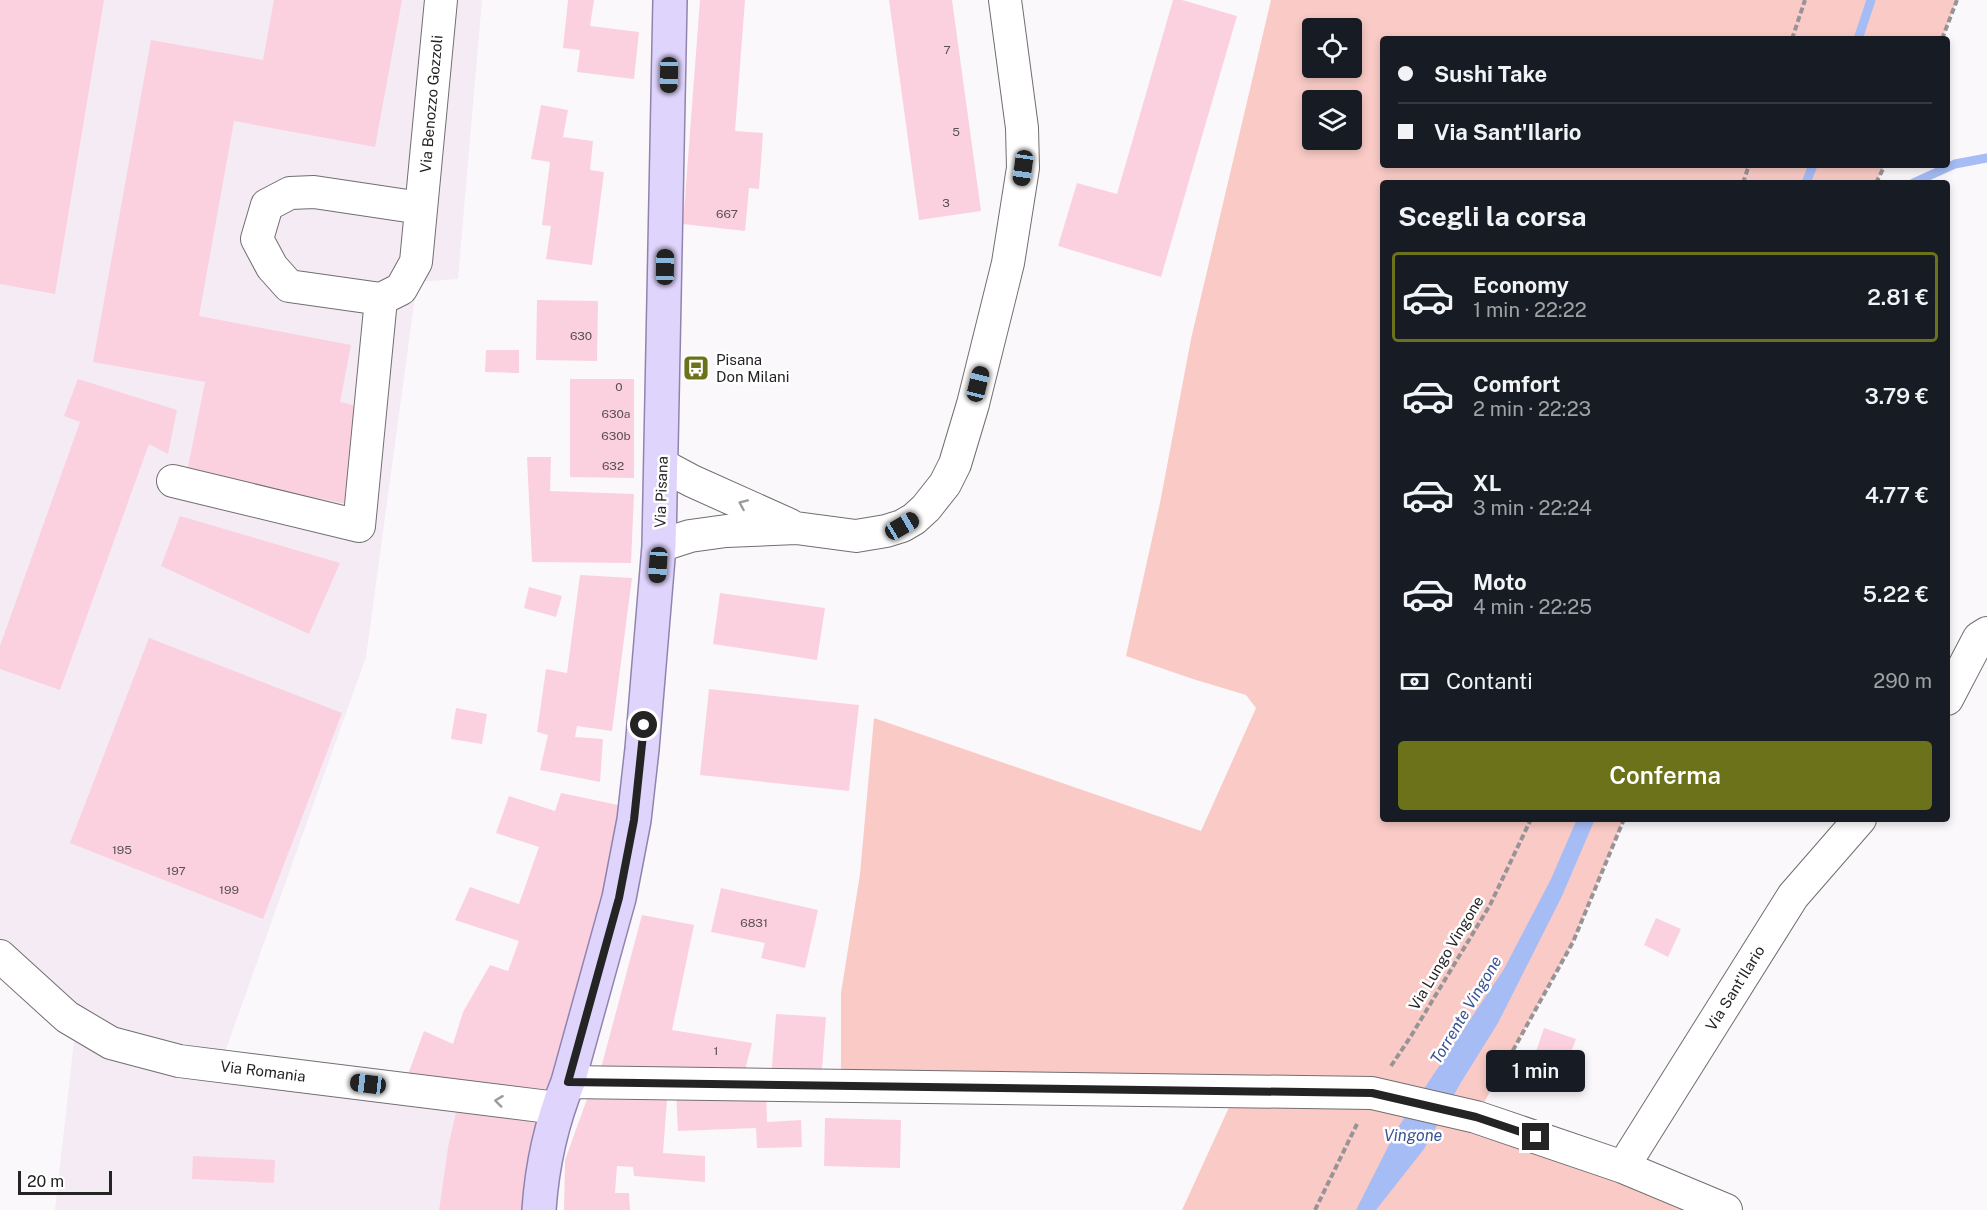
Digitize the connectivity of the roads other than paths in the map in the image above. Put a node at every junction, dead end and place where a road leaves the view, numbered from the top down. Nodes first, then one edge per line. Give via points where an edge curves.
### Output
1 (441, 0) edge
2 (670, 0) edge
3 (1005, 0) edge
4 (421, 208) junction
5 (381, 299) junction
6 (662, 465) junction
7 (173, 481) dead end
8 (796, 528) junction
9 (659, 546) junction
10 (1987, 633) edge
11 (1950, 693) edge
12 (1857, 822) edge
13 (0, 956) edge
14 (563, 1095) junction
15 (1623, 1167) junction
16 (539, 1210) edge
17 (1726, 1210) edge

1 - 4 street, Via Benozzo Gozzoli
2 - 6 main road, Via Pisana
3 - 8 street via 1022,128 1023,168 1008,263 955,464 926,508 902,526 855,536
4 - 5 street, Via Benozzo Gozzoli via 416,262 400,289
4 - 5 street via 314,192 290,193 267,206 257,239 272,267 289,286
5 - 7 street via 359,526
8 -> 6 street
6 - 9 main road, Via Pisana
8 - 9 street via 708,533
9 - 14 main road, Via Pisana via 634,820 619,898
10 - 11 street via 1979,638
12 - 15 street, Via Sant'Ilario via 1792,896
14 -> 13 street, Via Romania via 179,1061 111,1043 67,1017
14 - 15 street via 1372,1093 1476,1117
14 - 16 main road, Via Pisana via 544,1161
15 - 17 street

